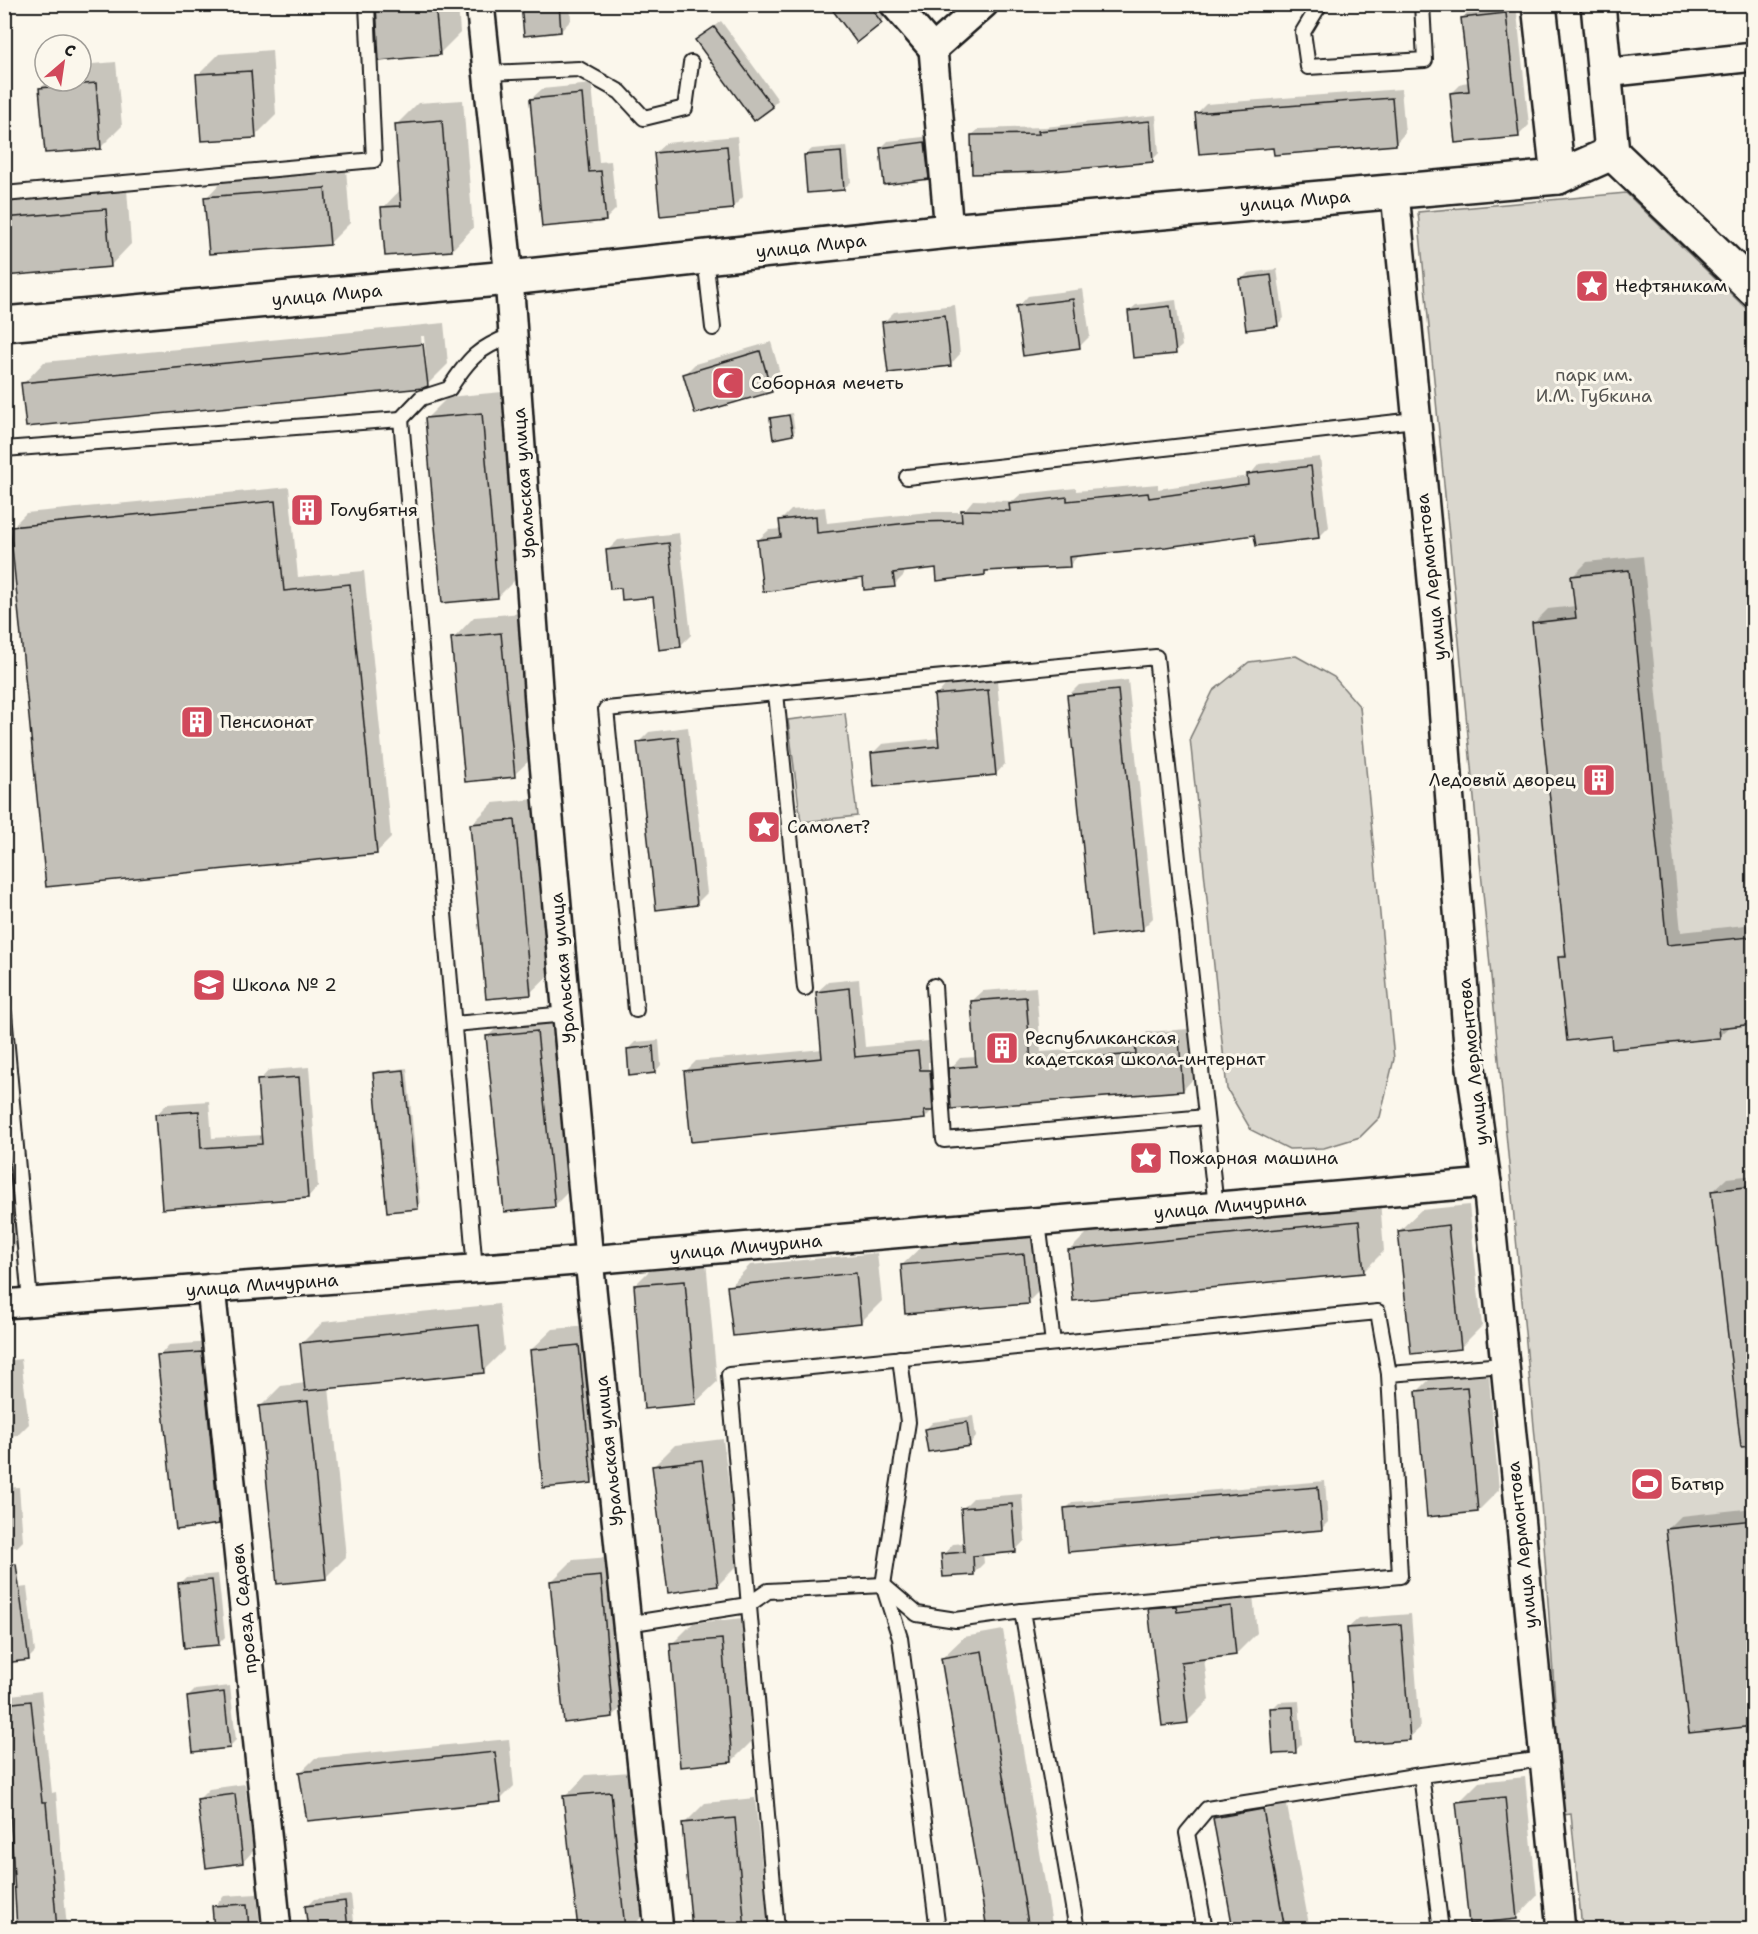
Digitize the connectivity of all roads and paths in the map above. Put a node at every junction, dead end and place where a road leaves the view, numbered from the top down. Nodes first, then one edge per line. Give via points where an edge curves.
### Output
1 (367, 4) edge
2 (480, 4) edge
3 (894, 4) edge
4 (984, 4) edge
5 (1320, 4) edge
6 (1422, 4) edge
7 (1539, 4) edge
8 (1598, 4) edge
9 (933, 49) junction
10 (1754, 57) edge
11 (691, 63) dead end
12 (487, 73) junction
13 (1605, 73) junction
14 (1612, 153) junction
15 (1558, 177) junction
16 (1395, 193) junction
17 (4, 194) edge
18 (949, 231) junction
19 (705, 258) junction
20 (509, 279) junction
21 (1754, 289) edge
22 (4, 324) edge
23 (713, 328) dead end
24 (513, 334) junction
25 (402, 419) junction
26 (1415, 420) junction
27 (4, 449) edge
28 (907, 477) dead end
29 (776, 693) junction
30 (934, 986) dead end
31 (805, 988) dead end
32 (636, 1010) dead end
33 (4, 1014) edge
34 (567, 1014) junction
35 (454, 1024) junction
36 (1206, 1117) junction
37 (1487, 1183) junction
38 (1216, 1207) junction
39 (1038, 1222) junction
40 (589, 1260) junction
41 (475, 1269) junction
42 (211, 1288) junction
43 (17, 1303) edge
44 (1053, 1343) junction
45 (900, 1358) junction
46 (1504, 1365) junction
47 (1389, 1374) junction
48 (883, 1586) junction
49 (748, 1605) junction
50 (1022, 1611) junction
51 (627, 1623) junction
52 (1544, 1759) junction
53 (1421, 1775) junction
54 (277, 1929) edge
55 (659, 1929) edge
56 (777, 1929) edge
57 (939, 1929) edge
58 (1077, 1929) edge
59 (1205, 1929) edge
60 (1441, 1929) edge
61 (1561, 1929) edge

1 - 17 lane via 374,160
2 - 12 street, Уральская улица
3 - 9 street
4 - 9 street
5 - 6 lane via 1303,32 1308,67 1425,60
7 - 15 street
8 - 13 street
9 - 18 street
10 - 13 street
11 - 12 lane via 685,108 644,118 620,92 579,69
12 - 20 street, Уральская улица
13 - 14 street
14 - 15 street, улица Мира
14 - 21 street
15 - 16 street, улица Мира
16 - 18 street, улица Мира
16 - 26 street, улица Лермонтова
18 - 19 street, улица Мира
19 - 20 street, улица Мира
19 - 23 lane
20 - 22 street, улица Мира
20 - 24 street, Уральская улица
24 - 25 lane via 493,342 468,360 449,389 421,398
24 - 34 street, Уральская улица via 541,730
25 - 27 lane
25 - 35 lane
26 - 28 lane
26 - 37 street, улица Лермонтова via 1439,653 1468,1046
29 - 31 lane
29 - 32 lane via 606,710
29 - 36 lane via 1156,657
30 - 36 lane via 944,1140
33 - 43 lane
34 - 35 lane
34 - 40 street, Уральская улица
35 - 41 lane
36 - 38 lane
37 - 38 street, улица Мичурина
37 - 46 street, улица Лермонтова
38 - 39 street, улица Мичурина
39 - 40 street, улица Мичурина
39 - 44 lane
40 - 41 street, улица Мичурина
40 - 51 street, Уральская улица
41 - 42 street, улица Мичурина
42 - 43 street, улица Мичурина
42 - 54 street, проезд Седова
44 - 45 lane
44 - 47 lane via 1378,1312
45 - 48 lane via 908,1422
45 - 49 lane via 729,1375
46 - 47 lane
46 - 52 street, улица Лермонтова
47 - 50 lane via 1400,1576
48 - 49 lane via 768,1591
48 - 50 lane via 917,1614 956,1620
48 - 57 lane via 900,1638
49 - 51 lane
49 - 56 lane
50 - 58 lane
51 - 55 street, Уральская улица
52 - 53 lane
52 - 61 street, улица Лермонтова
53 - 59 lane via 1207,1809 1187,1833
53 - 60 lane

